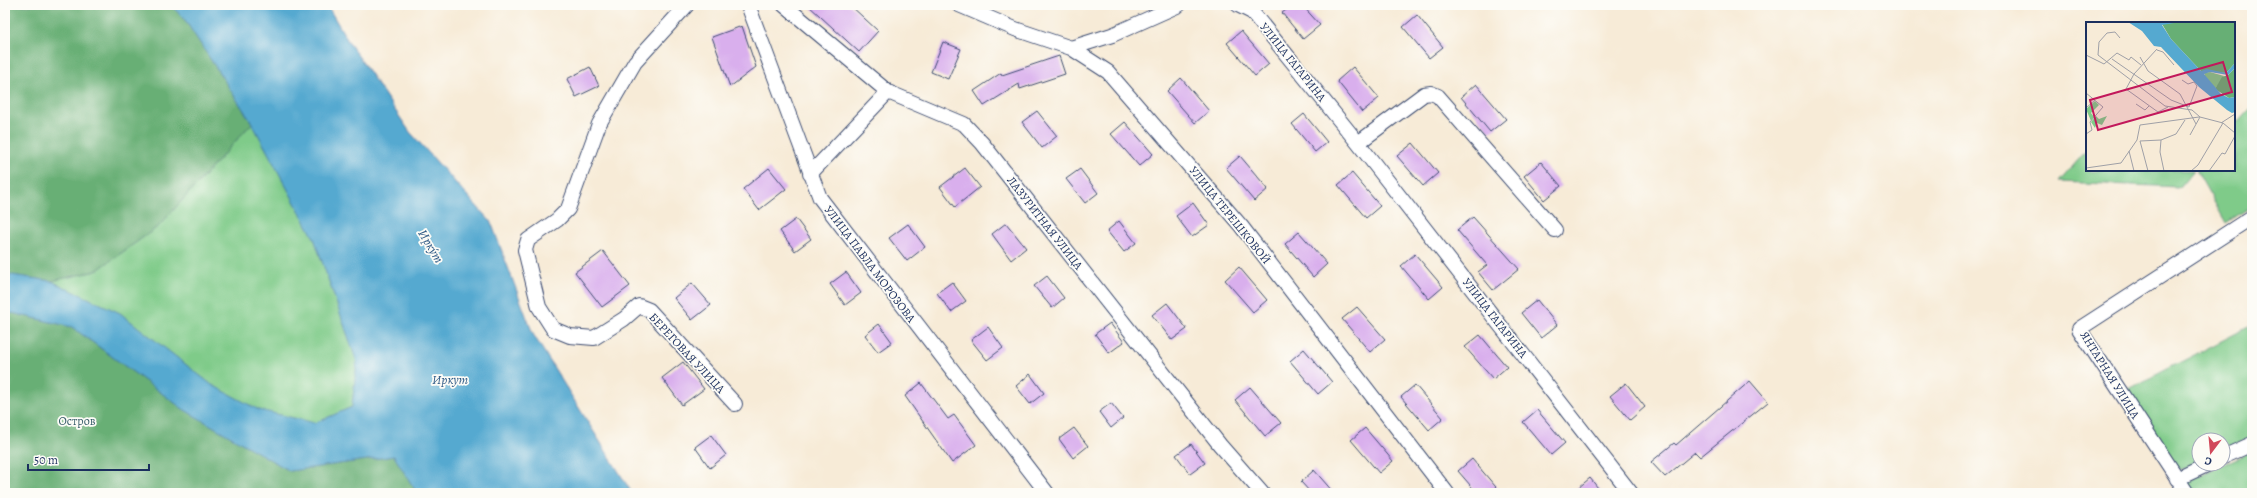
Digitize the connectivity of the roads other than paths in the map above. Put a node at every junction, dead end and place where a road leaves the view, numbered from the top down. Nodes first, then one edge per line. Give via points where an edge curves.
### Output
1 (687, 5) edge
2 (748, 5) edge
3 (784, 5) edge
4 (959, 5) edge
5 (1179, 5) edge
6 (1238, 5) edge
7 (1071, 48) junction
8 (888, 92) junction
9 (1358, 143) junction
10 (810, 174) junction
11 (2252, 217) edge
12 (1555, 230) dead end
13 (735, 404) dead end
14 (2252, 444) edge
15 (2231, 453) edge
16 (2192, 472) edge
17 (2177, 479) junction
18 (1047, 493) edge
19 (1262, 493) edge
20 (1447, 493) edge
21 (1631, 493) edge
22 (2187, 493) edge

1 - 13 street, БЕРЕГОВАЯ УЛИЦА via 635,62 600,124 568,209 528,240 525,250 539,307 553,329 570,336 594,338 624,320 639,306 649,310
2 - 10 street, УЛИЦА ПАВЛА МОРОЗОВА
3 - 8 street, ЛАЗУРИТНАЯ УЛИЦА
4 - 7 street, УЛИЦА ТЕРЕШКОВОЙ via 1014,29
5 - 7 street via 1112,35
6 - 9 street, УЛИЦА ГАГАРИНА via 1252,12
7 - 20 street, УЛИЦА ТЕРЕШКОВОЙ via 1108,72 1241,226
8 - 10 street
8 - 19 street, ЛАЗУРИТНАЯ УЛИЦА via 964,124 982,143 1215,439
9 - 12 street via 1424,94 1438,96
9 - 21 street, УЛИЦА ГАГАРИНА
10 - 18 street, УЛИЦА ПАВЛА МОРОЗОВА via 820,198
11 - 17 street, ЯНТАРНАЯ УЛИЦА via 2079,330
14 - 15 street
16 - 17 street
17 - 22 street, ЯНТАРНАЯ УЛИЦА

